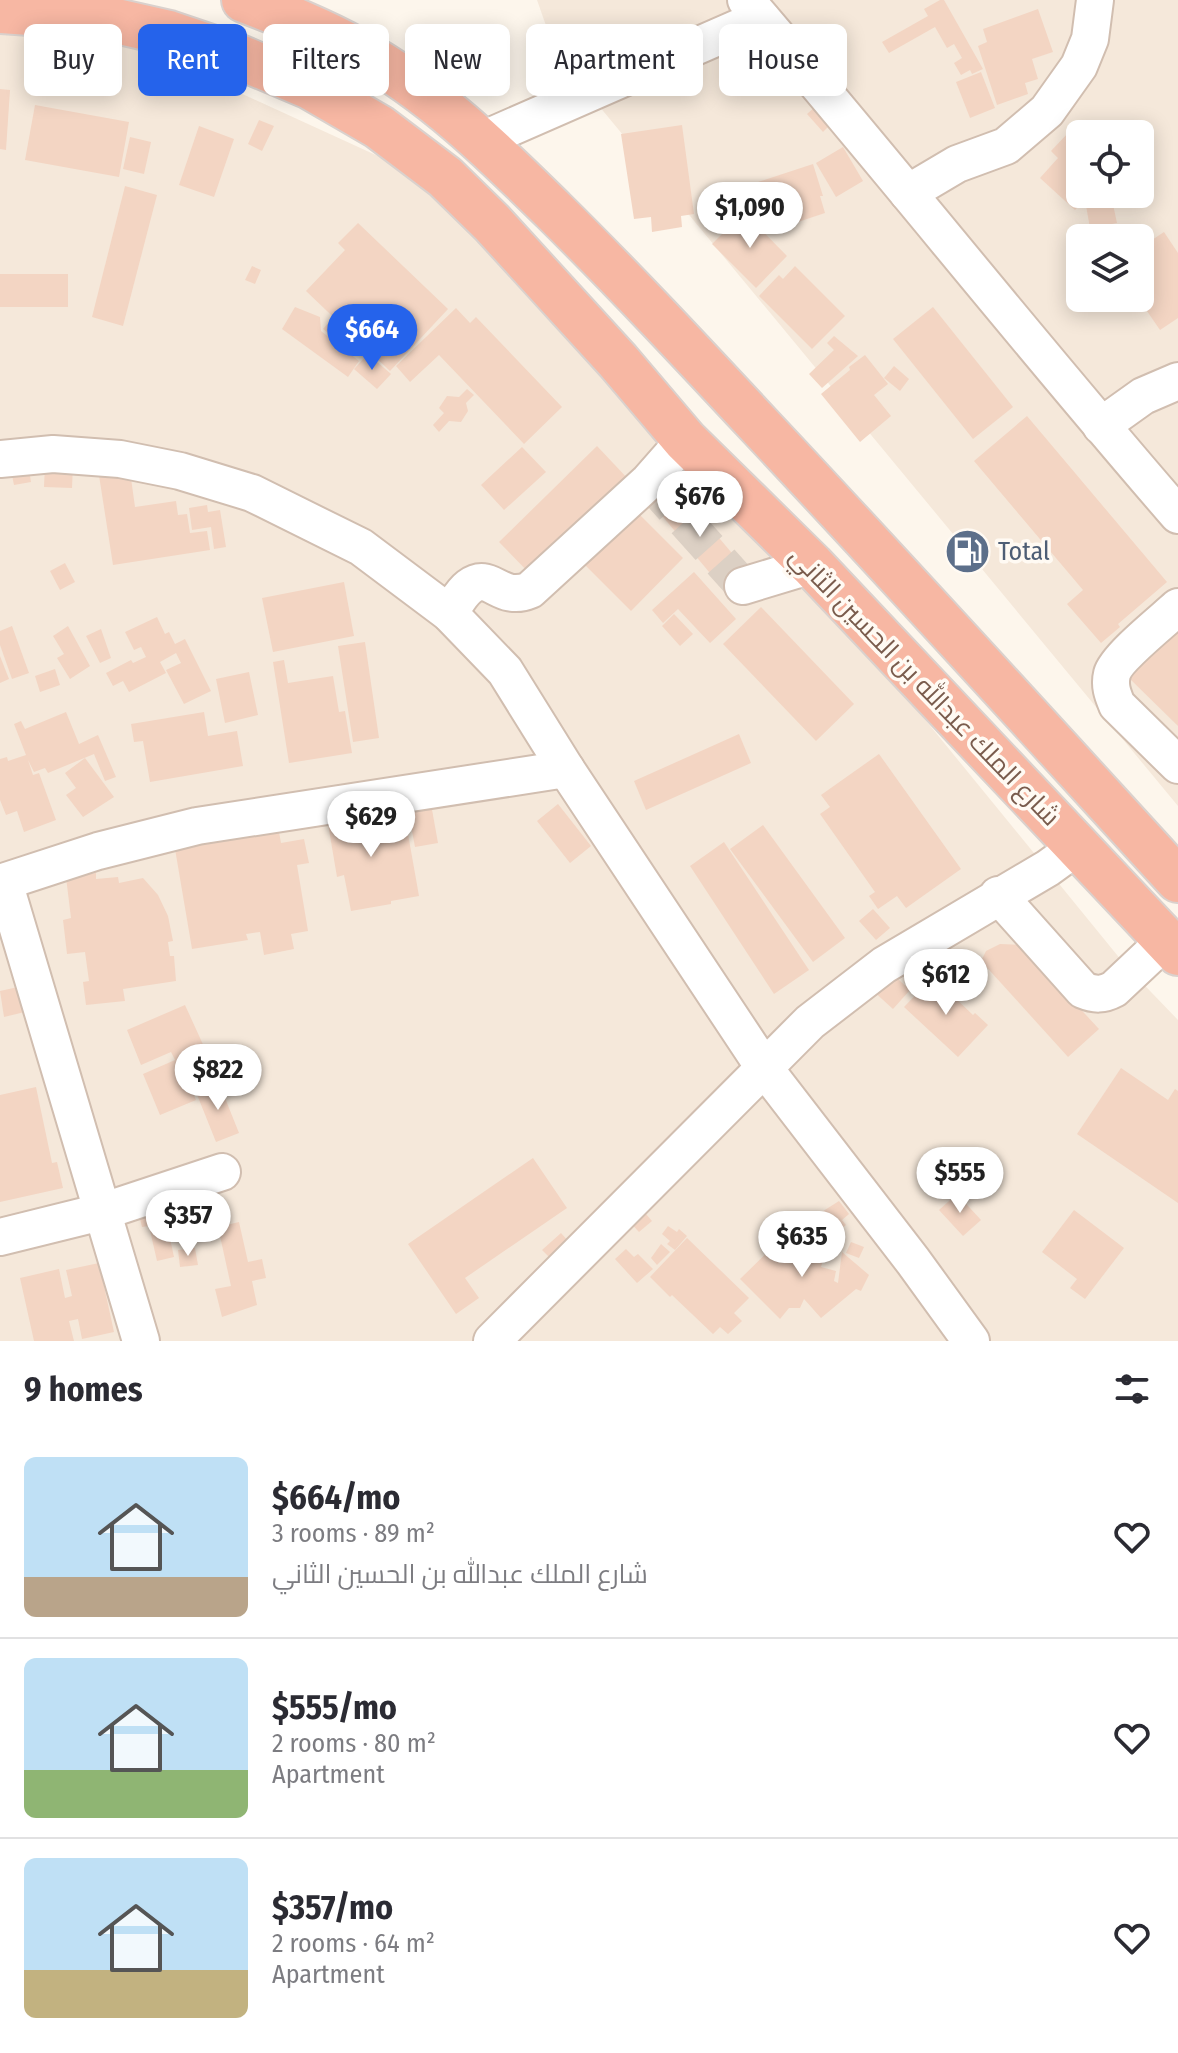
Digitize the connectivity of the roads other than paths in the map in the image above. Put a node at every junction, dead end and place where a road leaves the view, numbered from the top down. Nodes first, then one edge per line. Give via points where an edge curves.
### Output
1 (244, 0) edge
2 (1095, 0) edge
3 (754, 9) edge
4 (0, 11) edge
5 (482, 140) junction
6 (908, 193) junction
7 (1178, 381) edge
8 (1101, 426) junction
9 (685, 440) junction
10 (0, 459) edge
11 (1178, 515) edge
12 (812, 565) junction
13 (743, 586) dead end
14 (1178, 607) edge
15 (449, 613) junction
16 (1001, 689) junction
17 (961, 723) junction
18 (1178, 765) edge
19 (566, 769) junction
20 (1077, 847) junction
21 (1178, 880) edge
22 (2, 882) edge
23 (998, 895) junction
24 (1172, 946) edge
25 (765, 1069) junction
26 (222, 1172) dead end
27 (101, 1212) junction
28 (0, 1237) edge
29 (141, 1341) edge
30 (492, 1341) edge
31 (971, 1341) edge

1 - 5 highway, شارع الملك عبدالله بن الحسين الثاني via 360,51
2 - 6 street via 1090,39 1079,66 1047,111 1006,146 957,164
3 - 5 street
3 - 6 street
4 - 9 highway, شارع الملك عبدالله بن الحسين الثاني via 103,18 169,33 310,87 379,127 445,177 492,223
5 - 16 highway, شارع الملك عبدالله بن الحسين الثاني via 624,281
6 - 8 street
7 - 8 street via 1143,396
8 - 11 street
9 - 12 highway, شارع الملك عبدالله بن الحسين الثاني
9 - 15 street via 649,481 530,590 507,594 477,582
10 - 15 street via 53,454 120,459 252,493 361,547
12 - 13 street
12 - 17 highway, شارع الملك عبدالله بن الحسين الثاني
14 - 18 street via 1119,661 1111,677 1117,705
15 - 19 street via 505,671
16 - 17 highway via 963,700
16 - 21 highway, شارع الملك عبدالله بن الحسين الثاني
17 - 20 highway, شارع الملك عبدالله بن الحسين الثاني
19 - 22 street via 197,826
19 - 25 street
20 - 23 street
20 - 24 highway, شارع الملك عبدالله بن الحسين الثاني
22 - 27 street
23 - 24 street via 1090,993 1114,989
23 - 25 street via 884,965 810,1022
25 - 30 street
25 - 31 street
26 - 27 street
27 - 28 street
27 - 29 street

